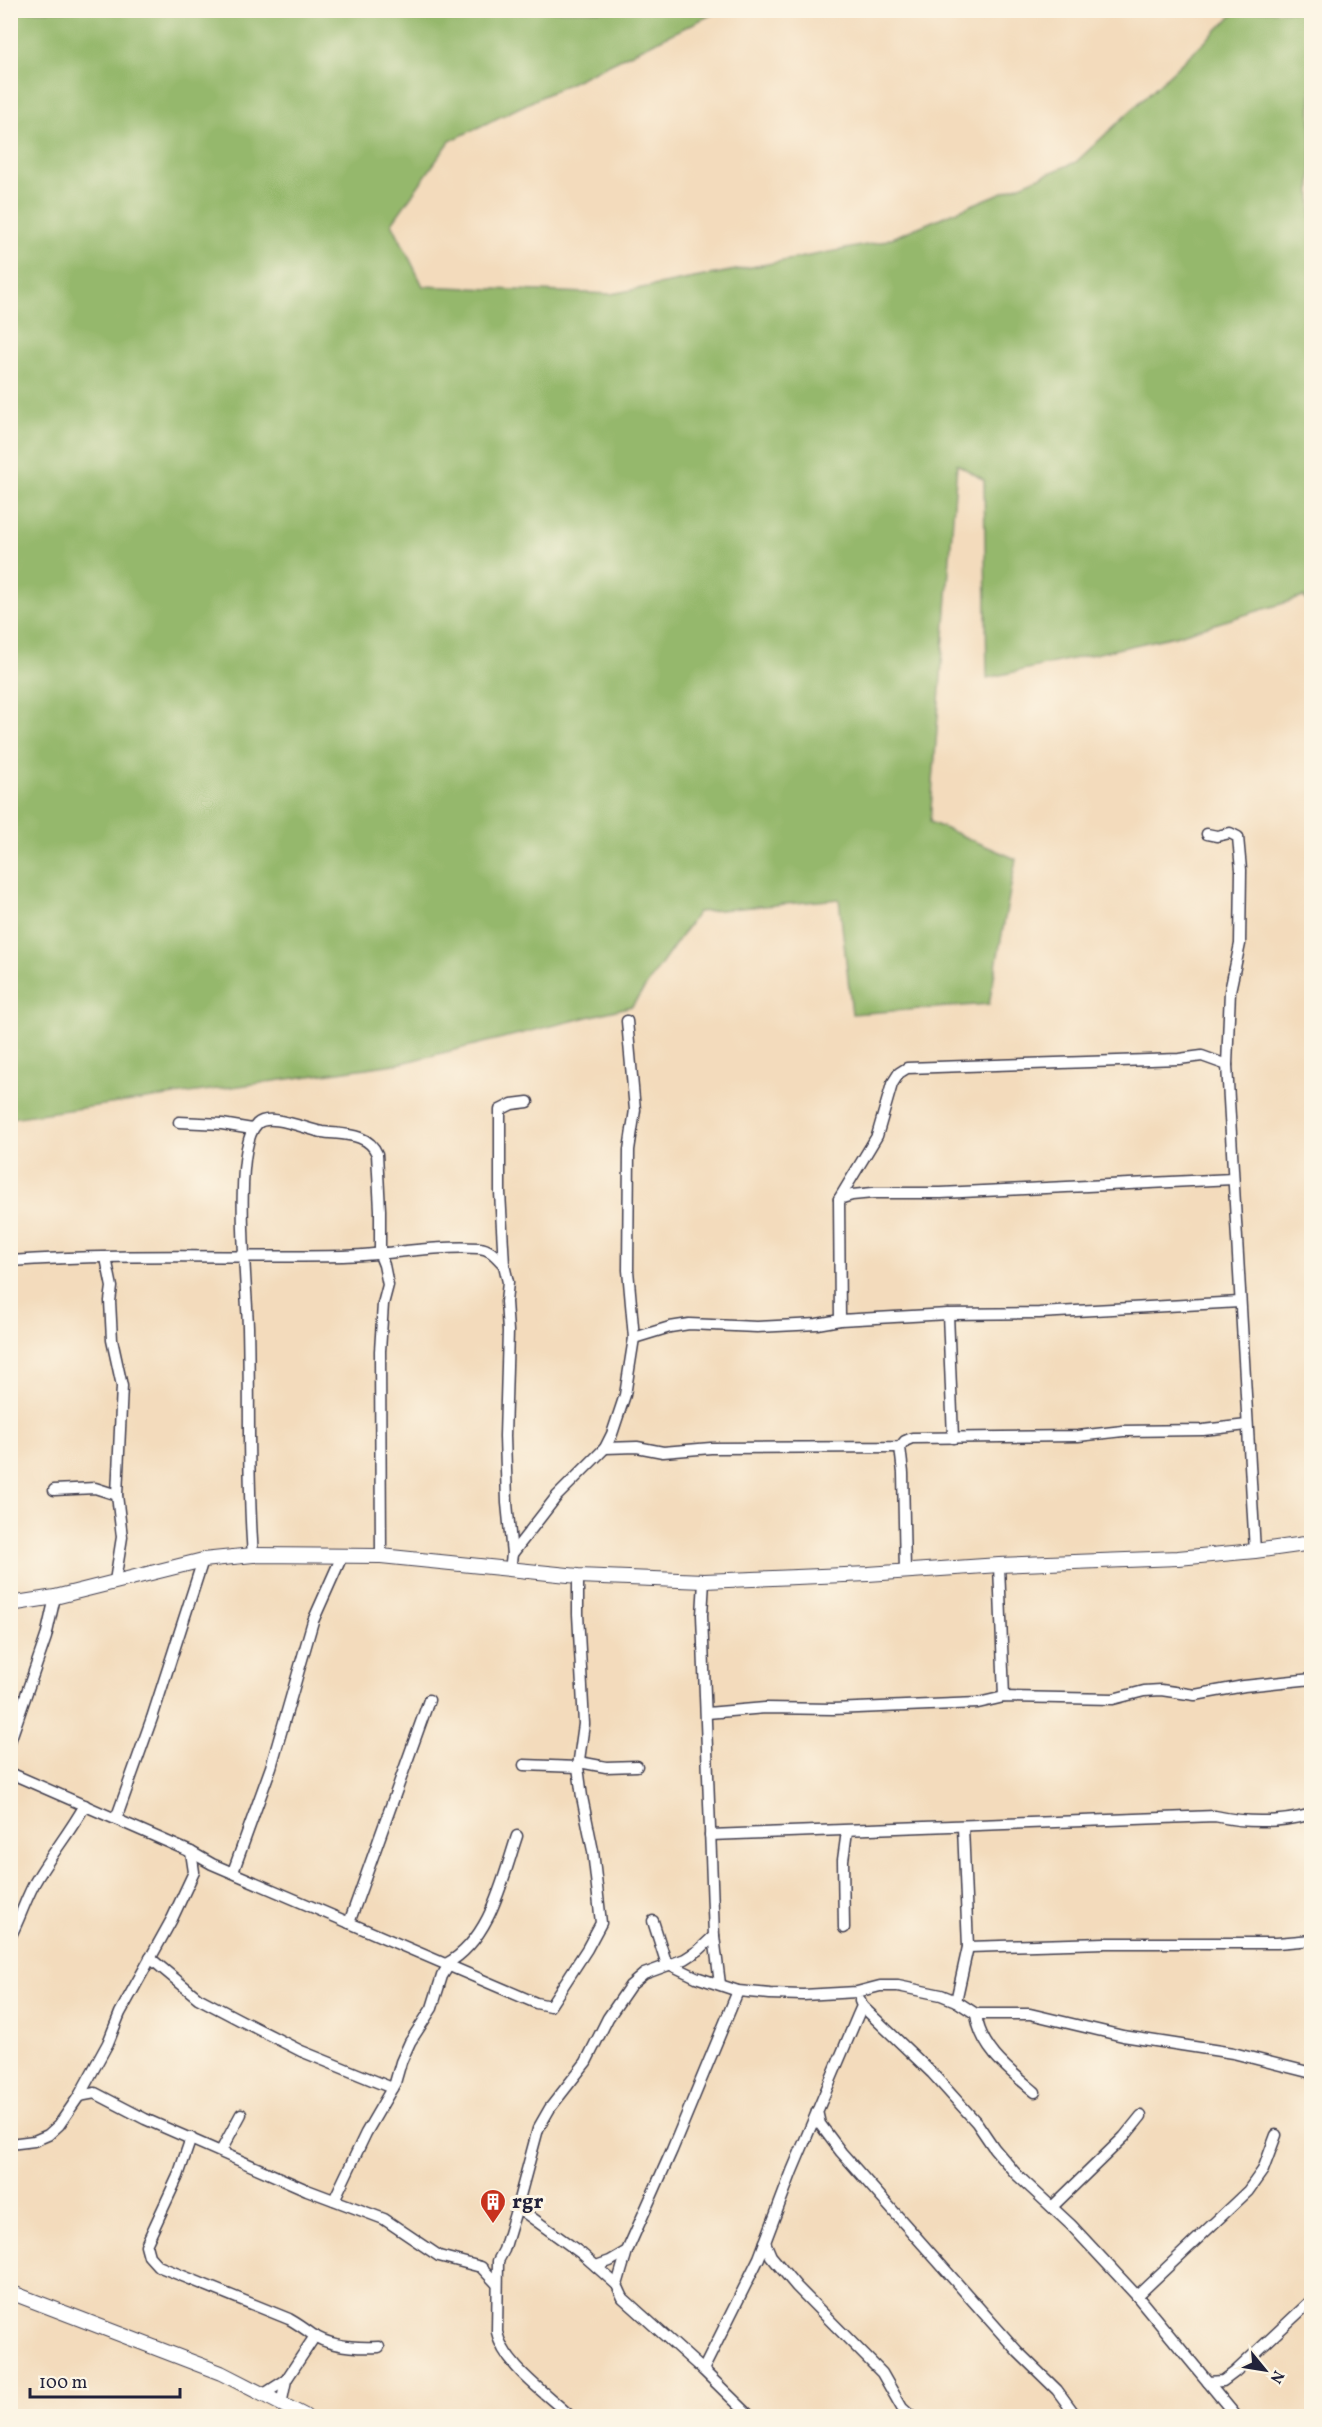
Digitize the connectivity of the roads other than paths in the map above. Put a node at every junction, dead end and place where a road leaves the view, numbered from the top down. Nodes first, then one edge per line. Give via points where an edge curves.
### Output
1 (1207, 834) dead end
2 (627, 1021) dead end
3 (1227, 1065) junction
4 (528, 1102) dead end
5 (179, 1122) dead end
6 (252, 1129) junction
7 (1233, 1179) junction
8 (839, 1200) junction
9 (380, 1255) junction
10 (244, 1256) junction
11 (106, 1258) junction
12 (10, 1261) edge
13 (504, 1265) junction
14 (1240, 1302) junction
15 (948, 1314) junction
16 (840, 1320) junction
17 (634, 1338) junction
18 (1247, 1425) junction
19 (953, 1438) junction
20 (900, 1447) junction
21 (605, 1448) junction
22 (54, 1490) dead end
23 (117, 1496) junction
24 (1311, 1543) edge
25 (1255, 1551) junction
26 (513, 1554) junction
27 (253, 1555) junction
28 (342, 1556) junction
29 (381, 1556) junction
30 (203, 1560) junction
31 (999, 1565) junction
32 (510, 1570) junction
33 (905, 1571) junction
34 (578, 1576) junction
35 (115, 1581) junction
36 (704, 1581) junction
37 (55, 1597) junction
38 (10, 1604) edge
39 (1311, 1679) edge
40 (1004, 1697) junction
41 (429, 1700) dead end
42 (706, 1713) junction
43 (10, 1741) edge
44 (524, 1765) dead end
45 (578, 1765) junction
46 (637, 1766) dead end
47 (10, 1773) edge
48 (85, 1805) junction
49 (1311, 1814) edge
50 (116, 1819) junction
51 (963, 1827) junction
52 (847, 1831) junction
53 (710, 1835) junction
54 (518, 1836) dead end
55 (191, 1852) junction
56 (212, 1864) junction
57 (194, 1872) junction
58 (233, 1872) junction
59 (24, 1903) junction
60 (10, 1908) edge
61 (10, 1916) edge
62 (653, 1921) dead end
63 (349, 1923) junction
64 (844, 1928) dead end
65 (13, 1932) edge
66 (714, 1936) junction
67 (1311, 1940) edge
68 (968, 1947) junction
69 (150, 1958) junction
70 (444, 1963) junction
71 (669, 1965) junction
72 (720, 1984) junction
73 (738, 1991) junction
74 (857, 1992) junction
75 (956, 2001) junction
76 (862, 2006) junction
77 (976, 2014) junction
78 (1311, 2073) edge
79 (90, 2078) junction
80 (392, 2088) junction
81 (1035, 2092) dead end
82 (95, 2093) junction
83 (79, 2096) junction
84 (817, 2110) junction
85 (241, 2114) dead end
86 (1141, 2116) dead end
87 (1276, 2136) dead end
88 (191, 2138) junction
89 (10, 2144) edge
90 (221, 2151) junction
91 (334, 2200) junction
92 (518, 2207) junction
93 (1052, 2207) junction
94 (765, 2242) junction
95 (627, 2251) junction
96 (771, 2256) junction
97 (759, 2258) junction
98 (498, 2261) junction
99 (596, 2266) junction
100 (480, 2267) junction
101 (497, 2284) junction
102 (616, 2285) junction
103 (10, 2292) edge
104 (1137, 2296) junction
105 (1311, 2300) edge
106 (315, 2336) junction
107 (379, 2347) dead end
108 (703, 2370) junction
109 (286, 2380) junction
110 (1208, 2382) junction
111 (264, 2394) junction
112 (281, 2405) junction
113 (305, 2416) edge
114 (570, 2416) edge
115 (750, 2416) edge
116 (911, 2416) edge
117 (1076, 2416) edge
118 (1236, 2416) edge

1 - 3 street via 1230,833 1238,837 1241,870 1240,944 1230,991
2 - 17 street via 635,1110 628,1150 628,1270
3 - 7 street
3 - 8 street via 1202,1056 907,1068 898,1073 892,1084 877,1136
4 - 13 street via 500,1110
5 - 6 street
6 - 9 street via 261,1120 270,1119 366,1139 374,1146
6 - 10 street via 244,1176
7 - 8 street via 873,1193
7 - 14 street
8 - 16 street
9 - 10 street
9 - 13 street via 480,1248 491,1252
9 - 29 street via 388,1285 380,1351
10 - 11 street
10 - 27 street via 248,1502
11 - 12 street
11 - 23 street via 112,1287 112,1340 122,1386
13 - 26 street via 508,1282 505,1447
14 - 15 street
14 - 18 street
15 - 16 street
15 - 19 street
16 - 17 street via 757,1327 689,1324
17 - 21 street via 625,1395
18 - 19 street via 1078,1436
18 - 25 street
19 - 20 street via 912,1438
20 - 21 street via 663,1452 637,1447
20 - 33 street
21 - 26 street via 557,1496
22 - 23 street via 95,1488
23 - 35 street via 122,1537
24 - 25 street
25 - 31 street
26 - 32 street
27 - 28 street
27 - 30 street
28 - 29 street
28 - 58 street via 313,1621 271,1767
29 - 32 street
30 - 35 street
30 - 50 street
31 - 33 street
31 - 40 street
32 - 34 street
33 - 36 street
34 - 36 street
34 - 45 street via 584,1724
35 - 37 street
36 - 42 street
37 - 38 street
37 - 43 street via 43,1647
39 - 40 street via 1196,1695 1161,1690 1113,1699
40 - 42 street via 978,1703 832,1709 765,1707
41 - 63 street
42 - 53 street
44 - 45 street
45 - 46 street
45 - 70 street via 601,1923 550,2006
47 - 48 street
48 - 50 street
48 - 59 street
49 - 51 street via 1251,1821 1215,1816
50 - 55 street
51 - 52 street
51 - 68 street
52 - 53 street
52 - 64 street via 843,1860
53 - 66 street
54 - 70 street via 497,1895 475,1940 460,1956
55 - 56 street
55 - 57 street
56 - 57 street
56 - 58 street
57 - 69 street
58 - 63 street
59 - 60 street
59 - 65 street
61 - 65 street
62 - 71 street
63 - 70 street
66 - 71 street via 699,1950
66 - 72 street
67 - 68 street
68 - 75 street
69 - 79 street
69 - 80 street via 198,1998 301,2051
70 - 80 street via 435,2001 410,2042
71 - 72 street
71 - 92 street via 644,1974 630,1986 608,2018 586,2062 550,2108 538,2129
72 - 73 street
73 - 74 street via 803,1995
73 - 95 street
74 - 75 street via 898,1986
74 - 76 street
75 - 77 street
76 - 84 street
76 - 93 street via 932,2073 1016,2174
77 - 78 street via 1030,2014
77 - 81 street via 977,2026 1000,2062
79 - 82 street
79 - 83 street
80 - 91 street
82 - 83 street
82 - 88 street
83 - 89 street via 48,2135
84 - 94 street
84 - 117 street via 820,2124 841,2152 1018,2352 1057,2390
85 - 90 street
86 - 93 street
87 - 104 street via 1263,2170 1248,2191
88 - 90 street
88 - 106 street via 146,2245 149,2256 158,2266 289,2319
90 - 91 street
91 - 100 street via 384,2219 439,2256
92 - 98 street
92 - 99 street
93 - 104 street
94 - 96 street
94 - 97 street
95 - 99 street
95 - 102 street
96 - 97 street
96 - 116 street via 882,2373
97 - 108 street
98 - 100 street
98 - 101 street
99 - 102 street
100 - 101 street
101 - 114 street via 499,2343 518,2368
102 - 108 street via 623,2298
103 - 111 street via 221,2373
104 - 110 street
105 - 110 street via 1235,2372 1223,2381
106 - 107 street via 344,2345
106 - 109 street
108 - 115 street
109 - 111 street
109 - 112 street
110 - 118 street
111 - 112 street
112 - 113 street

